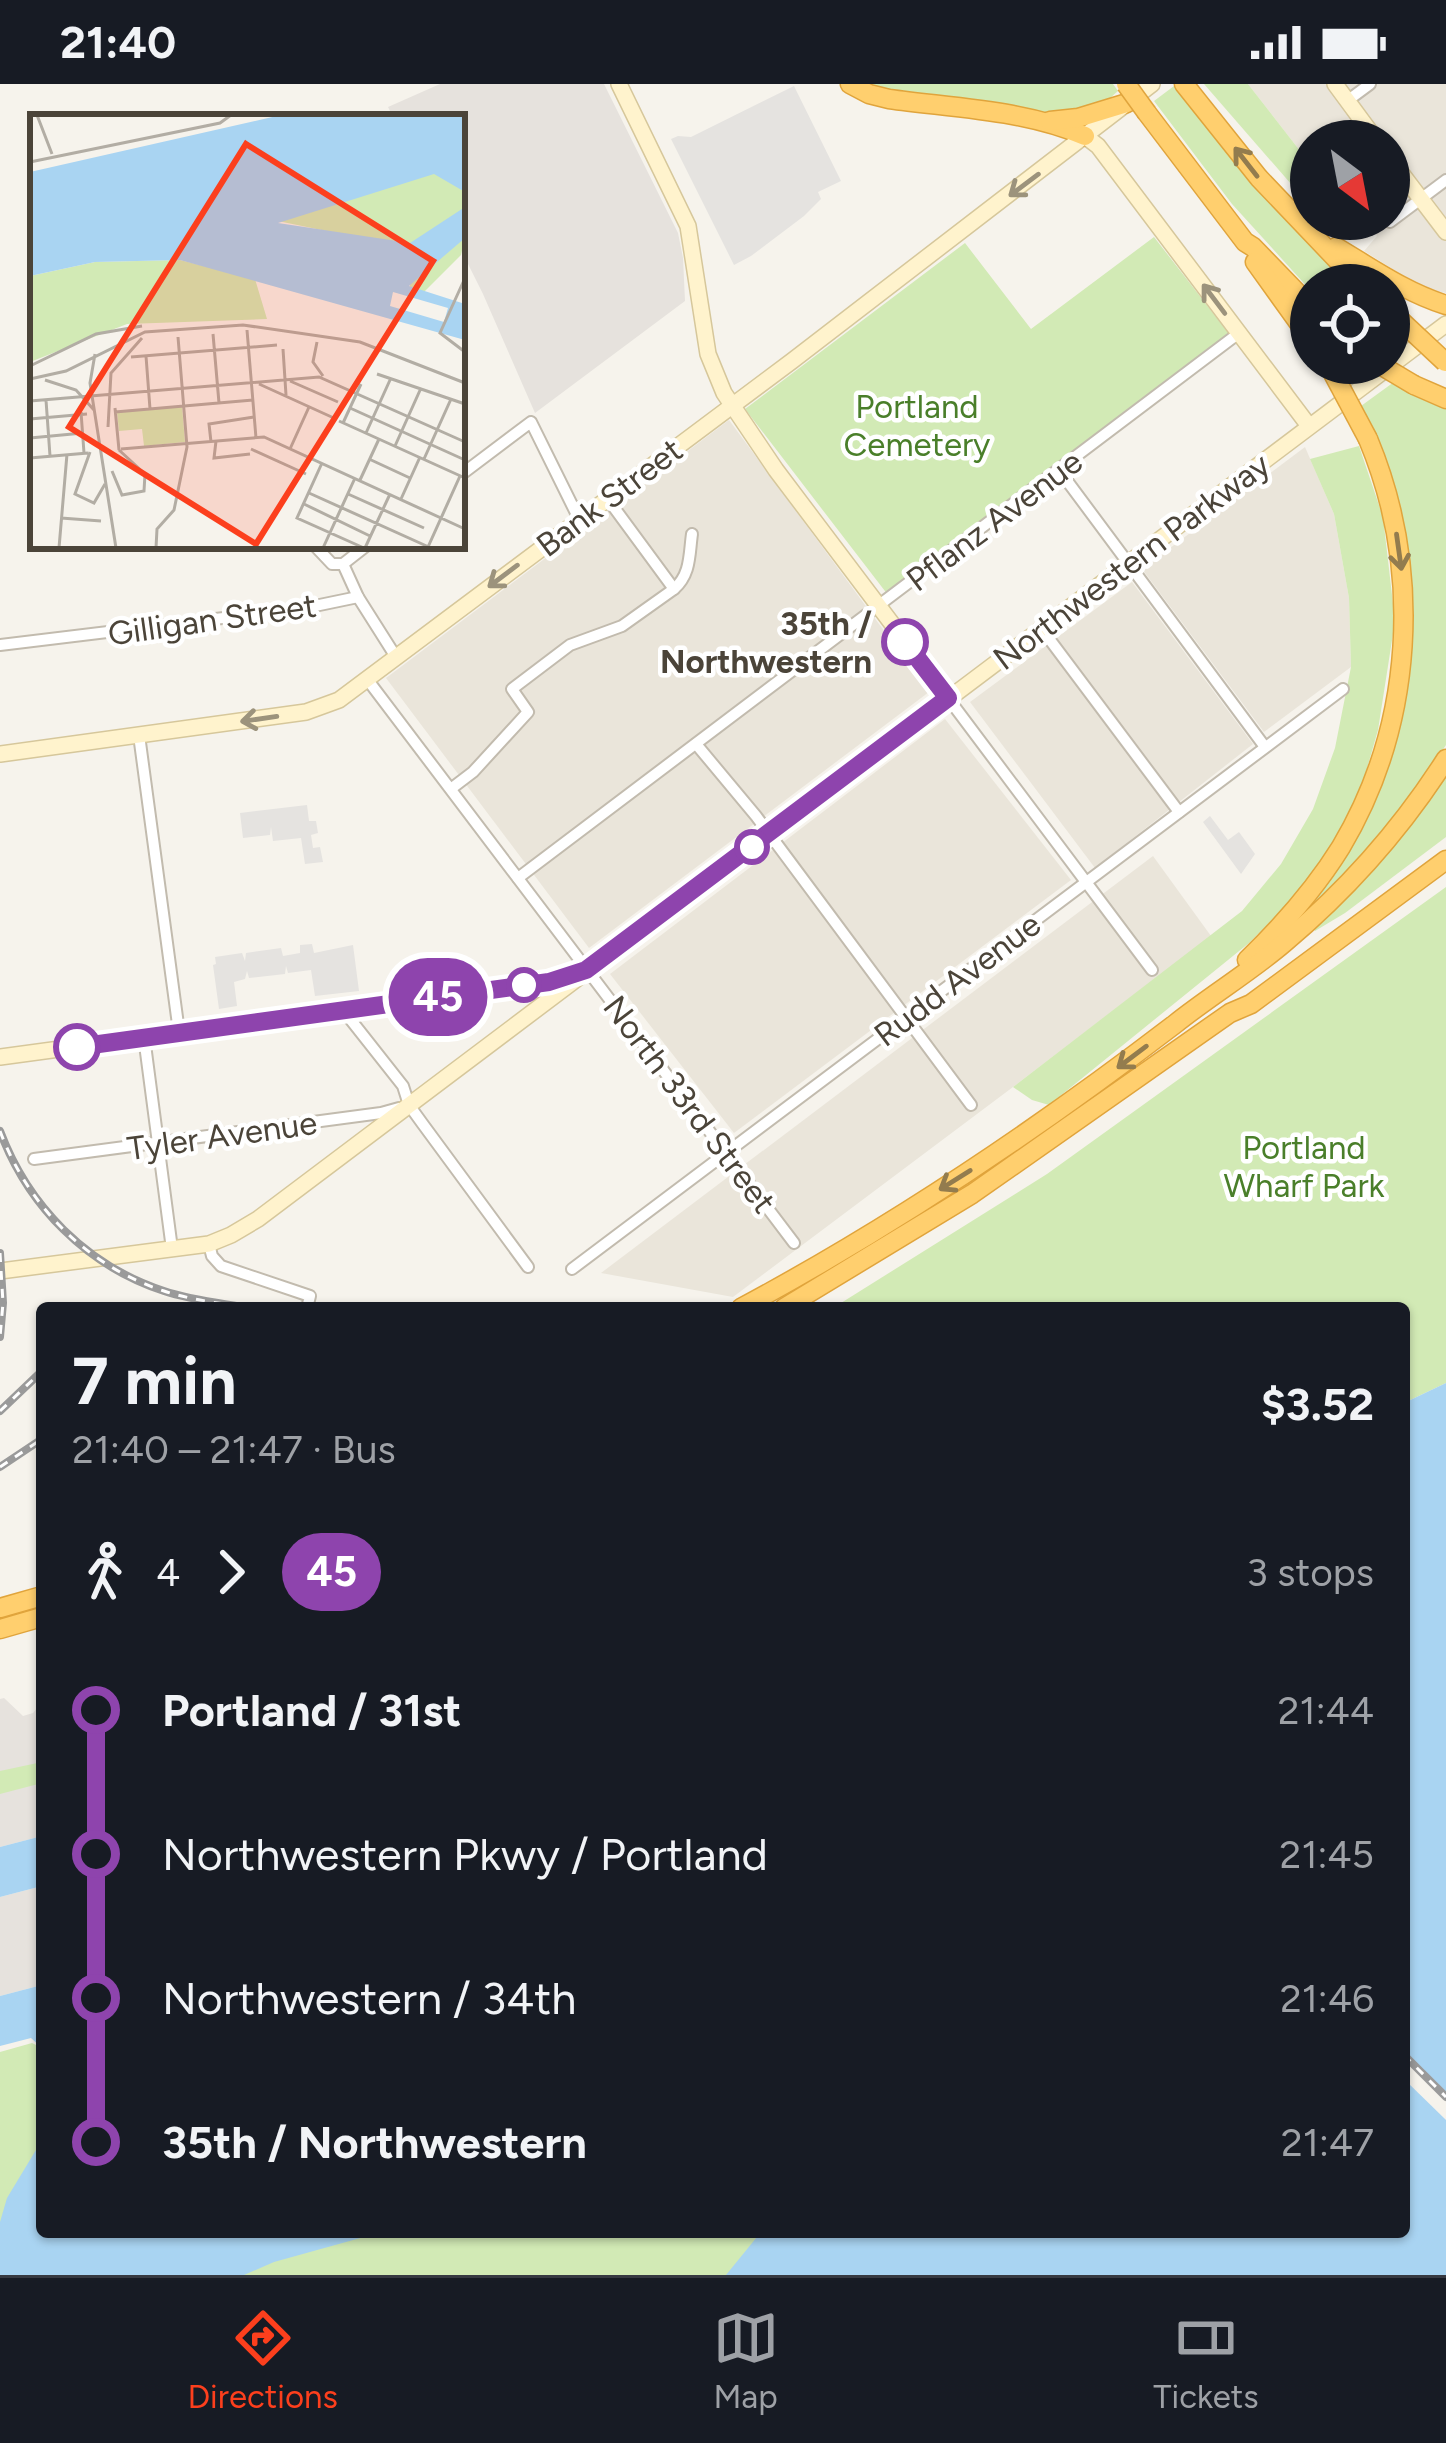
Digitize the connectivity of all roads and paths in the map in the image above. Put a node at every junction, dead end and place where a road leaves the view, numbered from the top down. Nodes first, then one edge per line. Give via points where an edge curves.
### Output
1 (619, 84) edge
2 (850, 84) edge
3 (1152, 84) edge
4 (1334, 84) edge
5 (1370, 84) edge
6 (1185, 85) edge
7 (1127, 93) edge
8 (1347, 101) junction
9 (1361, 120) edge
10 (1043, 122) junction
11 (1085, 136) junction
12 (1446, 180) edge
13 (1410, 185) edge
14 (1421, 199) junction
15 (1410, 208) edge
16 (1290, 211) edge
17 (1446, 232) edge
18 (1318, 240) edge
19 (1322, 240) edge
20 (1245, 242) junction
21 (1341, 264) edge
22 (1290, 286) edge
23 (1290, 311) edge
24 (1445, 311) edge
25 (1410, 329) edge
26 (1240, 334) junction
27 (1445, 363) edge
28 (1410, 383) edge
29 (1340, 384) edge
30 (1446, 399) edge
31 (732, 405) junction
32 (1309, 427) junction
33 (1059, 470) junction
34 (465, 472) edge
35 (607, 498) junction
36 (579, 519) junction
37 (692, 534) dead end
38 (318, 549) edge
39 (362, 549) edge
40 (343, 563) junction
41 (1128, 563) junction
42 (674, 589) junction
43 (358, 597) junction
44 (879, 607) junction
45 (1041, 628) junction
46 (0, 645) edge
47 (396, 656) junction
48 (367, 679) junction
49 (1342, 689) dead end
50 (948, 698) junction
51 (139, 734) junction
52 (696, 744) junction
53 (1265, 747) junction
54 (0, 754) edge
55 (1446, 763) edge
56 (452, 788) junction
57 (1179, 812) junction
58 (769, 833) junction
59 (1446, 845) edge
60 (1446, 860) edge
61 (518, 878) junction
62 (1087, 882) junction
63 (586, 970) junction
64 (1152, 970) dead end
65 (1210, 997) junction
66 (344, 1010) junction
67 (1230, 1013) junction
68 (905, 1018) junction
69 (179, 1032) junction
70 (144, 1037) junction
71 (0, 1057) edge
72 (1165, 1059) junction
73 (409, 1105) junction
74 (971, 1105) dead end
75 (1058, 1123) junction
76 (159, 1144) junction
77 (727, 1153) junction
78 (34, 1159) dead end
79 (794, 1243) dead end
80 (209, 1244) junction
81 (172, 1249) junction
82 (527, 1268) dead end
83 (572, 1269) dead end
84 (0, 1271) edge
85 (308, 1302) edge
86 (753, 1302) edge
87 (794, 1302) edge
88 (36, 1600) edge
89 (6, 1617) edge

1 - 31 street via 688,226 708,354
2 - 10 highway via 889,100
3 - 7 street, Bank Street
4 - 8 street
5 - 8 street
16 -> 6 highway
7 - 10 highway via 1078,118
7 - 11 street, Bank Street
7 - 20 highway, bridge
8 - 9 street
10 - 11 highway
26 -> 11 street
11 -> 31 street, Bank Street
12 - 14 street
13 - 14 street
14 - 15 street
14 - 17 street
18 - 21 highway
19 - 24 highway
20 - 22 highway
20 - 23 highway
24 - 32 street, Northwestern Parkway
25 - 27 highway, bridge
26 - 32 street
26 - 33 street, Pflanz Avenue
28 - 30 highway, bridge
29 -> 65 highway, bridge via 1393,514 1403,583 1403,652 1388,737 1324,873
31 - 35 street, Bank Street
31 - 44 street
32 - 41 street, Northwestern Parkway
33 - 41 street
33 - 44 street, Pflanz Avenue
34 - 36 street via 531,422
35 - 36 street, Bank Street
35 - 42 street
36 -> 47 street, Bank Street
37 - 42 street via 686,575
38 - 40 street via 332,564
39 - 40 street, Gilligan Street
40 - 43 street, Gilligan Street
41 - 45 street, Northwestern Parkway
41 - 53 street
42 - 56 street via 622,626 570,645 512,689 528,712
43 - 46 street, Gilligan Street
43 - 47 street
44 - 50 street
44 - 52 street, Pflanz Avenue
45 - 50 street, Northwestern Parkway
45 - 57 street
47 - 48 street, Bank Street
48 -> 51 street, Bank Street via 306,712
48 - 56 street, North 33rd Street
49 - 53 street, Rudd Avenue
50 - 58 street, Northwestern Parkway
50 - 62 street
51 - 54 street, Bank Street
51 - 69 street
52 - 58 street
52 - 61 street, Pflanz Avenue
53 - 57 street, Rudd Avenue
55 - 65 highway via 1352,879
55 - 72 highway via 1357,881
56 - 61 street, North 33rd Street
57 - 62 street, Rudd Avenue
58 - 63 street, Northwestern Parkway
58 - 68 street
59 - 67 highway
60 - 67 highway
61 - 63 street, North 33rd Street
62 - 64 street
62 - 68 street, Rudd Avenue
63 - 66 street
63 - 73 street, Northwestern Parkway
63 - 77 street, North 33rd Street
65 -> 75 highway
66 - 69 street
66 - 73 street
67 - 72 highway
68 - 74 street
68 - 77 street, Rudd Avenue
69 - 70 street
70 - 71 street
70 - 76 street
72 - 75 highway
73 - 76 street, Tyler Avenue
73 - 80 street, Northwestern Parkway via 258,1219
73 - 82 street
75 -> 86 highway
75 - 87 highway via 954,1205
76 - 78 street, Tyler Avenue
76 - 81 street
77 - 79 street, North 33rd Street
77 - 83 street, Rudd Avenue
80 - 81 street, Northwestern Parkway
80 - 85 street via 220,1266 310,1296
81 - 84 street, Northwestern Parkway
88 - 89 highway

